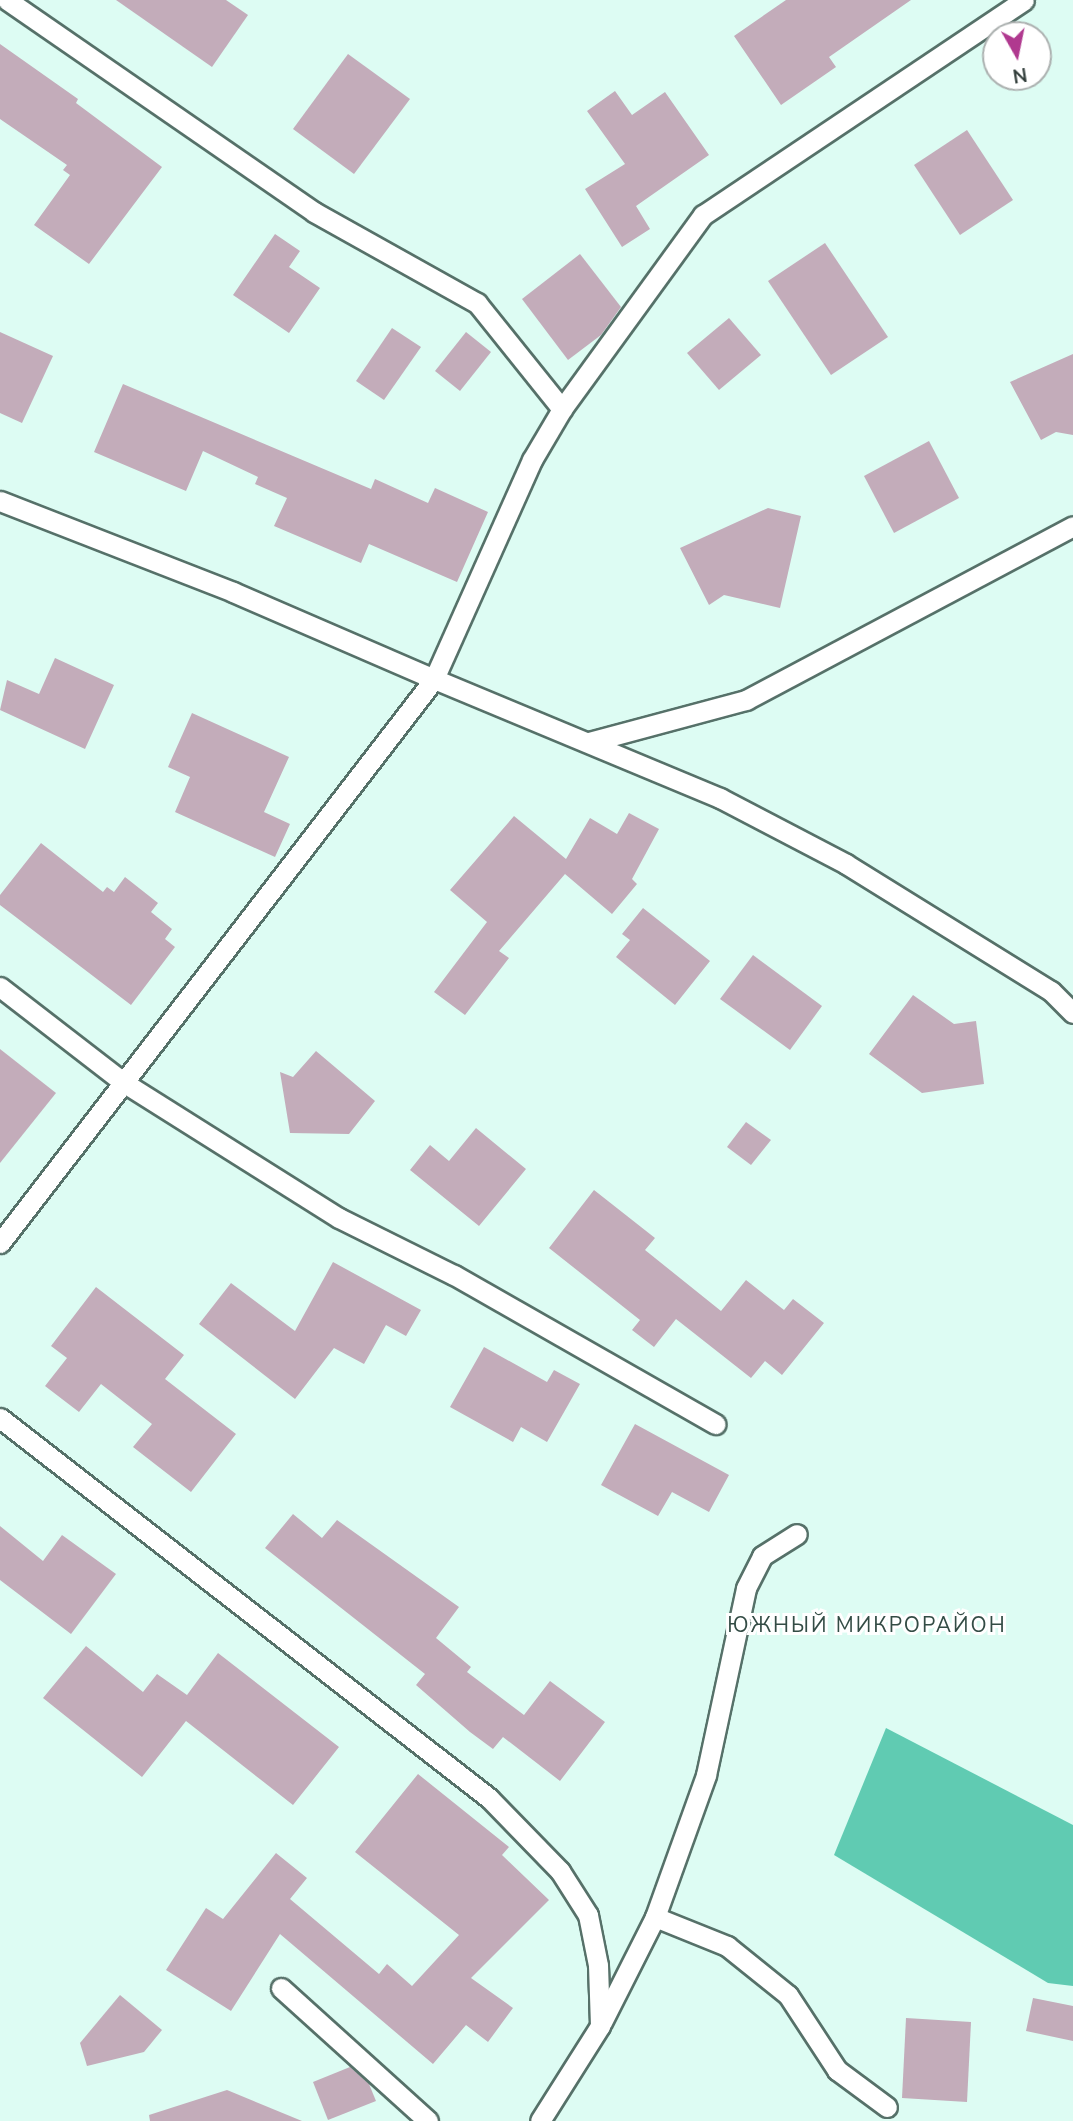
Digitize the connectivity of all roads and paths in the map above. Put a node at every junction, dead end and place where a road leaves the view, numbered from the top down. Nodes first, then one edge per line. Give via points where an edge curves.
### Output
1 (7, 0) edge
2 (1024, 0) edge
3 (562, 409) junction
4 (0, 500) edge
5 (1073, 526) edge
6 (434, 679) junction
7 (589, 742) junction
8 (0, 987) edge
9 (1073, 1013) edge
10 (123, 1082) junction
11 (0, 1243) edge
12 (0, 1418) edge
13 (715, 1424) dead end
14 (797, 1534) dead end
15 (655, 1917) junction
16 (281, 1988) dead end
17 (600, 2026) junction
18 (887, 2107) dead end
19 (428, 2121) edge
20 (540, 2121) edge

1 - 3 lane via 314,212 477,303
2 - 3 lane via 703,215
3 - 6 lane via 531,460
4 - 6 lane via 233,592
5 - 7 lane via 746,700
6 - 7 lane
6 - 10 lane
7 - 9 lane via 719,798 846,864 1051,990
8 - 10 lane
10 - 11 lane
10 - 13 lane via 339,1218 454,1275
12 - 17 lane via 489,1798 560,1871 587,1915 598,1965
14 - 15 lane via 762,1556 746,1588 706,1775
15 - 17 lane
15 - 18 lane via 727,1946 788,1995 837,2070
16 - 19 lane
17 - 20 lane

